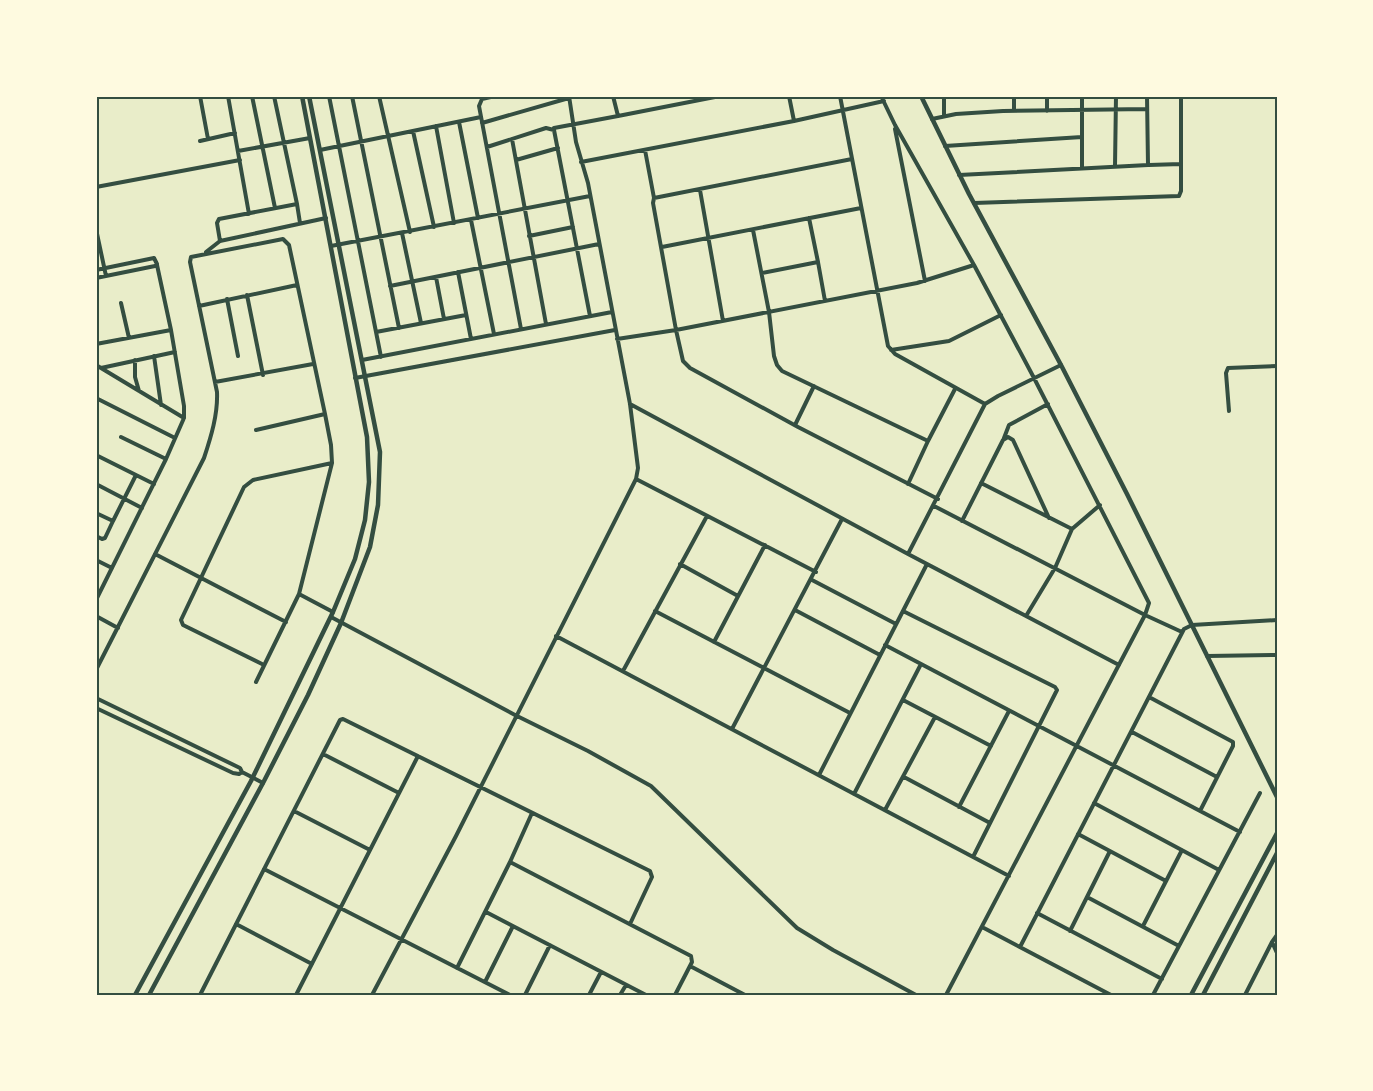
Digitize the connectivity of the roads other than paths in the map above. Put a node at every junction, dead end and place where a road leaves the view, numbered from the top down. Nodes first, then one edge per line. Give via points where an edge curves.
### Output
1 (200, 96) edge
2 (228, 96) edge
3 (252, 96) edge
4 (273, 96) edge
5 (302, 96) edge
6 (309, 96) edge
7 (329, 96) edge
8 (352, 96) edge
9 (379, 96) edge
10 (495, 96) edge
11 (613, 96) edge
12 (720, 96) edge
13 (789, 96) edge
14 (840, 96) edge
15 (881, 96) edge
16 (921, 96) edge
17 (944, 96) edge
18 (1014, 96) edge
19 (1047, 96) edge
20 (1082, 96) edge
21 (1116, 96) edge
22 (1148, 96) edge
23 (1181, 96) edge
24 (569, 97) edge
25 (884, 101) junction
26 (1147, 109) junction
27 (1116, 110) junction
28 (1014, 111) junction
29 (1047, 111) junction
30 (1082, 111) junction
31 (843, 112) junction
32 (618, 116) junction
33 (944, 116) junction
34 (932, 119) junction
35 (482, 120) junction
36 (794, 121) junction
37 (459, 122) junction
38 (573, 125) junction
39 (895, 125) junction
40 (436, 126) junction
41 (553, 128) junction
42 (413, 131) junction
43 (234, 133) junction
44 (389, 135) junction
45 (1082, 137) junction
46 (310, 138) junction
47 (208, 139) junction
48 (512, 139) junction
49 (200, 141) dead end
50 (360, 142) junction
51 (284, 143) junction
52 (338, 146) junction
53 (945, 146) junction
54 (263, 147) junction
55 (487, 147) junction
56 (558, 148) junction
57 (320, 150) junction
58 (645, 150) junction
59 (238, 151) junction
60 (852, 159) junction
61 (240, 160) junction
62 (516, 160) junction
63 (581, 162) junction
64 (1181, 164) junction
65 (1148, 165) junction
66 (1115, 166) junction
67 (1082, 168) junction
68 (959, 175) junction
69 (96, 187) edge
70 (700, 190) junction
71 (590, 196) junction
72 (654, 198) junction
73 (568, 201) junction
74 (974, 203) junction
75 (297, 204) junction
76 (275, 208) junction
77 (861, 208) junction
78 (524, 209) junction
79 (249, 214) junction
80 (500, 214) junction
81 (326, 218) junction
82 (478, 218) junction
83 (809, 218) junction
84 (471, 220) junction
85 (300, 223) junction
86 (454, 223) junction
87 (434, 227) junction
88 (573, 227) junction
89 (96, 229) edge
90 (753, 230) junction
91 (410, 232) junction
92 (402, 233) junction
93 (529, 236) junction
94 (381, 237) junction
95 (708, 239) junction
96 (220, 241) junction
97 (358, 242) junction
98 (599, 244) junction
99 (339, 245) junction
100 (331, 246) junction
101 (662, 247) junction
102 (577, 249) junction
103 (205, 252) junction
104 (533, 257) junction
105 (509, 262) junction
106 (818, 262) junction
107 (974, 265) junction
108 (157, 266) junction
109 (480, 267) junction
110 (104, 268) junction
111 (96, 270) edge
112 (458, 272) junction
113 (762, 273) junction
114 (106, 276) junction
115 (436, 276) junction
116 (96, 278) edge
117 (413, 281) junction
118 (925, 281) junction
119 (297, 285) junction
120 (390, 286) junction
121 (877, 292) junction
122 (247, 295) junction
123 (227, 299) junction
124 (825, 302) junction
125 (121, 303) dead end
126 (199, 306) junction
127 (612, 312) junction
128 (769, 312) junction
129 (466, 315) junction
130 (1001, 315) junction
131 (590, 316) junction
132 (444, 319) junction
133 (723, 321) junction
134 (421, 324) junction
135 (546, 324) junction
136 (399, 328) junction
137 (521, 329) junction
138 (171, 330) junction
139 (615, 330) junction
140 (676, 330) junction
141 (376, 332) junction
142 (494, 334) junction
143 (129, 338) junction
144 (471, 339) junction
145 (617, 339) junction
146 (96, 345) edge
147 (891, 350) junction
148 (175, 352) junction
149 (154, 356) junction
150 (238, 356) dead end
151 (381, 357) junction
152 (135, 360) junction
153 (362, 360) junction
154 (314, 364) junction
155 (1061, 365) junction
156 (1277, 366) edge
157 (98, 367) edge
158 (263, 375) junction
159 (366, 377) junction
160 (355, 378) junction
161 (1034, 378) junction
162 (215, 382) junction
163 (814, 386) junction
164 (955, 389) junction
165 (140, 392) junction
166 (96, 398) edge
167 (630, 404) junction
168 (986, 404) junction
169 (1048, 404) junction
170 (161, 405) junction
171 (1229, 411) dead end
172 (325, 414) junction
173 (184, 418) junction
174 (795, 425) junction
175 (256, 430) dead end
176 (121, 437) dead end
177 (175, 438) junction
178 (1004, 438) junction
179 (928, 441) junction
180 (96, 455) edge
181 (166, 459) junction
182 (332, 463) junction
183 (136, 475) junction
184 (636, 479) junction
185 (981, 483) junction
186 (96, 484) edge
187 (154, 484) junction
188 (908, 484) junction
189 (124, 499) junction
190 (938, 499) junction
191 (1100, 505) junction
192 (934, 506) junction
193 (141, 508) junction
194 (96, 513) edge
195 (706, 516) junction
196 (1049, 518) junction
197 (842, 519) junction
198 (113, 521) junction
199 (962, 521) junction
200 (1072, 529) junction
201 (96, 536) edge
202 (765, 545) junction
203 (156, 554) junction
204 (908, 554) junction
205 (96, 560) edge
206 (680, 564) junction
207 (927, 564) junction
208 (112, 568) junction
209 (1055, 568) junction
210 (816, 572) junction
211 (201, 578) junction
212 (811, 580) junction
213 (98, 592) edge
214 (299, 594) junction
215 (738, 596) junction
216 (96, 600) edge
217 (795, 610) junction
218 (655, 611) junction
219 (903, 611) junction
220 (332, 615) junction
221 (1145, 615) junction
222 (96, 616) edge
223 (1026, 616) junction
224 (1277, 620) edge
225 (286, 622) junction
226 (341, 622) junction
227 (896, 624) junction
228 (1192, 625) junction
229 (118, 628) junction
230 (1182, 632) junction
231 (556, 636) junction
232 (714, 642) junction
233 (885, 645) junction
234 (880, 655) junction
235 (1277, 655) edge
236 (1207, 657) junction
237 (921, 664) junction
238 (264, 665) junction
239 (1119, 665) junction
240 (764, 668) junction
241 (96, 670) edge
242 (623, 671) junction
243 (256, 682) dead end
244 (1149, 697) junction
245 (96, 698) edge
246 (903, 700) junction
247 (96, 708) edge
248 (1009, 711) junction
249 (850, 713) junction
250 (515, 715) junction
251 (935, 717) junction
252 (1040, 727) junction
253 (732, 729) junction
254 (1132, 732) junction
255 (991, 746) junction
256 (1076, 746) junction
257 (323, 754) junction
258 (418, 756) junction
259 (1113, 766) junction
260 (242, 772) junction
261 (819, 775) junction
262 (904, 777) junction
263 (1216, 777) junction
264 (252, 778) junction
265 (263, 783) junction
266 (480, 787) junction
267 (399, 793) junction
268 (1260, 793) dead end
269 (854, 794) junction
270 (1277, 797) edge
271 (1094, 803) junction
272 (959, 807) junction
273 (885, 810) junction
274 (294, 811) junction
275 (1200, 811) junction
276 (532, 813) junction
277 (990, 823) junction
278 (1240, 832) junction
279 (1277, 833) edge
280 (1078, 834) junction
281 (370, 850) junction
282 (1182, 850) junction
283 (1110, 851) junction
284 (1277, 853) edge
285 (974, 857) junction
286 (510, 862) junction
287 (264, 869) junction
288 (1220, 870) junction
289 (1009, 876) junction
290 (1166, 881) junction
291 (1088, 897) junction
292 (341, 908) junction
293 (486, 912) junction
294 (1037, 913) junction
295 (236, 924) junction
296 (630, 924) junction
297 (513, 926) junction
298 (1143, 926) junction
299 (982, 927) junction
300 (1070, 931) junction
301 (1277, 935) edge
302 (401, 940) junction
303 (1272, 942) junction
304 (550, 945) junction
305 (1179, 946) junction
306 (1020, 947) junction
307 (1277, 953) edge
308 (312, 964) junction
309 (690, 966) junction
310 (457, 968) junction
311 (601, 972) junction
312 (1162, 979) junction
313 (485, 982) junction
314 (626, 985) junction
315 (735, 990) junction
316 (135, 995) edge
317 (149, 995) edge
318 (200, 995) edge
319 (296, 995) edge
320 (372, 995) edge
321 (510, 995) edge
322 (525, 995) edge
323 (589, 995) edge
324 (620, 995) edge
325 (646, 995) edge
326 (675, 995) edge
327 (732, 995) edge
328 (745, 995) edge
329 (916, 995) edge
330 (946, 995) edge
331 (1111, 995) edge
332 (1153, 995) edge
333 (1191, 995) edge
334 (1203, 995) edge
335 (1245, 995) edge

1 - 47 street
2 - 43 street
3 - 54 street
4 - 51 street
5 - 46 street
6 - 57 street
7 - 52 street
8 - 50 street
9 - 44 street
10 - 35 street via 480,101
11 - 32 street
12 - 32 street
13 - 36 street
14 - 31 street
15 - 25 street
16 - 34 street
17 - 33 street
18 - 28 street
19 - 29 street
20 - 30 street
21 - 27 street
22 - 26 street
23 - 64 street
24 - 35 street
24 - 38 street
25 - 31 street
25 - 39 street
26 - 27 street
26 - 65 street
27 - 30 street
27 - 66 street
28 - 29 street
28 - 33 street
29 - 30 street
30 - 45 street
31 - 36 street
31 - 60 street
32 - 38 street
33 - 34 street
34 - 53 street
35 - 37 street
35 - 55 street
36 - 58 street
37 - 40 street
37 - 82 street
38 - 41 street
38 - 63 street
39 - 107 street
39 - 118 street
40 - 42 street
40 - 86 street
41 - 48 street
41 - 56 street
42 - 44 street
42 - 87 street
43 - 47 street
43 - 59 street
44 - 50 street
44 - 91 street
45 - 53 street
45 - 67 street
46 - 51 street
46 - 81 street
47 - 49 street
48 - 55 street
48 - 62 street
50 - 52 street
50 - 94 street
51 - 54 street
51 - 75 street
52 - 57 street
52 - 97 street
53 - 68 street
54 - 59 street
54 - 76 street
55 - 80 street
56 - 62 street
56 - 73 street
57 - 99 street
58 - 63 street
58 - 72 street
59 - 61 street
60 - 70 street
60 - 77 street
61 - 69 street
61 - 79 street
62 - 78 street
63 - 71 street
64 - 65 street
64 - 74 street via 1181,191 1175,197
65 - 66 street
66 - 67 street
67 - 68 street
68 - 74 street
70 - 72 street
70 - 95 street
71 - 73 street
71 - 98 street
72 - 101 street
73 - 78 street
73 - 88 street
74 - 155 street
75 - 76 street
75 - 85 street
76 - 79 street
77 - 83 street
77 - 121 street
78 - 80 street
78 - 93 street
79 - 96 street via 218,220
80 - 82 street
80 - 105 street
81 - 85 street
81 - 100 street
82 - 84 street
83 - 90 street
83 - 106 street
84 - 86 street
84 - 109 street
85 - 96 street
86 - 87 street
87 - 91 street
88 - 93 street
88 - 102 street
89 - 110 street
90 - 95 street
90 - 113 street
91 - 92 street
92 - 94 street
92 - 117 street
93 - 104 street
94 - 97 street
94 - 120 street
95 - 101 street
95 - 133 street
96 - 103 street
97 - 99 street
97 - 141 street
98 - 102 street
98 - 127 street
99 - 100 street
99 - 153 street
100 - 160 street
101 - 140 street
102 - 104 street
102 - 131 street
103 - 119 street via 285,240
103 - 126 street via 190,259
104 - 105 street
104 - 135 street
105 - 109 street
105 - 137 street
106 - 113 street
106 - 124 street
107 - 118 street
107 - 130 street
108 - 110 street via 154,258
108 - 114 street
108 - 138 street
109 - 112 street
109 - 142 street
110 - 111 street
110 - 114 street
112 - 115 street
112 - 129 street
113 - 128 street
114 - 116 street
115 - 117 street
115 - 132 street
117 - 120 street
117 - 134 street
118 - 121 street
119 - 122 street
119 - 154 street
120 - 136 street
121 - 124 street
121 - 147 street
122 - 123 street
122 - 158 street
123 - 126 street
123 - 150 street
124 - 128 street
125 - 143 street
126 - 162 street
127 - 131 street
127 - 139 street
128 - 133 street
128 - 163 street via 777,365
129 - 132 street
129 - 144 street
130 - 147 street via 949,342
130 - 161 street
131 - 135 street
132 - 134 street
133 - 140 street
134 - 136 street
135 - 137 street
136 - 141 street
137 - 142 street
138 - 143 street
138 - 148 street
139 - 145 street
139 - 159 street
140 - 145 street
140 - 174 street via 687,366
141 - 151 street
142 - 144 street
143 - 146 street
144 - 151 street
145 - 167 street
147 - 164 street
148 - 149 street
148 - 173 street
149 - 152 street
149 - 170 street
151 - 153 street
152 - 157 street
152 - 165 street
153 - 159 street
154 - 158 street
154 - 172 street
155 - 161 street
155 - 228 street
156 - 171 street via 1228,368
157 - 165 street
158 - 162 street
159 - 160 street
159 - 226 street via 380,452 378,505 370,547
160 - 220 street via 367,437 368,502 355,559
161 - 168 street
161 - 169 street
162 - 203 street via 217,405 204,458
163 - 174 street
163 - 179 street
164 - 168 street
164 - 179 street
165 - 170 street
166 - 177 street
167 - 184 street
167 - 197 street
168 - 190 street
169 - 178 street via 1009,425
169 - 191 street
170 - 173 street
172 - 175 street
172 - 182 street
173 - 177 street
174 - 188 street
176 - 181 street
177 - 181 street
178 - 185 street
178 - 196 street via 1013,440
179 - 188 street
180 - 183 street
181 - 187 street
182 - 211 street via 248,483
182 - 214 street
183 - 187 street
183 - 189 street
184 - 195 street
184 - 231 street
185 - 196 street
185 - 199 street
186 - 189 street
187 - 193 street
188 - 190 street
189 - 193 street
189 - 198 street
190 - 192 street
191 - 200 street
191 - 221 street via 1147,597 1149,607
192 - 199 street
192 - 204 street
193 - 208 street
194 - 198 street
195 - 202 street
195 - 206 street
196 - 200 street
197 - 204 street
197 - 210 street
198 - 201 street via 104,539
199 - 209 street
200 - 209 street
202 - 210 street
202 - 215 street
203 - 211 street
203 - 229 street
204 - 207 street
205 - 208 street
206 - 215 street
206 - 218 street
207 - 219 street
207 - 223 street
208 - 213 street
209 - 221 street
209 - 223 street
210 - 212 street
211 - 225 street
211 - 238 street via 181,624
212 - 217 street
212 - 227 street
213 - 216 street
214 - 220 street
214 - 225 street
215 - 232 street
217 - 234 street
217 - 240 street
218 - 232 street
218 - 242 street
219 - 227 street
219 - 252 street via 1055,687 1056,694
220 - 226 street
220 - 264 street
221 - 230 street
221 - 239 street
222 - 229 street
223 - 239 street
224 - 228 street
225 - 238 street
226 - 250 street
226 - 265 street
227 - 233 street
228 - 230 street
228 - 236 street
229 - 241 street
230 - 244 street
231 - 242 street
231 - 250 street
232 - 240 street
233 - 234 street
233 - 237 street
234 - 249 street
235 - 236 street
236 - 270 street
237 - 246 street
237 - 248 street
238 - 243 street
239 - 256 street
240 - 249 street
240 - 253 street
242 - 253 street
244 - 254 street
244 - 263 street via 1233,742
245 - 260 street
246 - 251 street
246 - 269 street
247 - 260 street via 233,773
248 - 252 street
248 - 255 street
249 - 261 street
250 - 266 street
250 - 329 street via 651,786 797,928
251 - 255 street
251 - 262 street
252 - 256 street
252 - 277 street
253 - 261 street
254 - 259 street
254 - 263 street
255 - 272 street
256 - 259 street
256 - 289 street
257 - 258 street via 343,719
257 - 267 street
257 - 274 street
258 - 266 street
258 - 267 street
259 - 271 street
259 - 275 street
260 - 264 street
261 - 269 street
262 - 272 street
262 - 273 street
263 - 275 street
264 - 265 street
264 - 316 street
265 - 317 street
266 - 276 street
266 - 302 street
267 - 281 street
268 - 278 street
269 - 273 street
271 - 280 street
271 - 282 street
272 - 277 street
273 - 285 street
274 - 281 street
274 - 287 street
275 - 278 street
276 - 286 street
276 - 296 street via 651,871 652,877
277 - 285 street
278 - 288 street
279 - 333 street
280 - 283 street
280 - 294 street
281 - 292 street
282 - 288 street
282 - 290 street
283 - 290 street
283 - 291 street
284 - 334 street
285 - 289 street
286 - 293 street
286 - 296 street
287 - 292 street
287 - 295 street
288 - 305 street
289 - 299 street
290 - 298 street
291 - 298 street
291 - 300 street
292 - 302 street
292 - 308 street
293 - 297 street
293 - 310 street
294 - 300 street
294 - 306 street
295 - 308 street
295 - 318 street
296 - 309 street via 689,954
297 - 304 street
297 - 313 street
298 - 305 street
299 - 306 street
299 - 330 street
300 - 312 street
301 - 303 street
302 - 310 street
302 - 320 street
303 - 307 street
303 - 335 street
304 - 311 street
304 - 322 street
305 - 312 street
306 - 331 street
308 - 319 street
309 - 315 street
309 - 326 street
310 - 313 street
311 - 314 street
311 - 323 street
312 - 332 street
313 - 321 street
314 - 324 street
314 - 325 street
315 - 327 street
315 - 328 street

